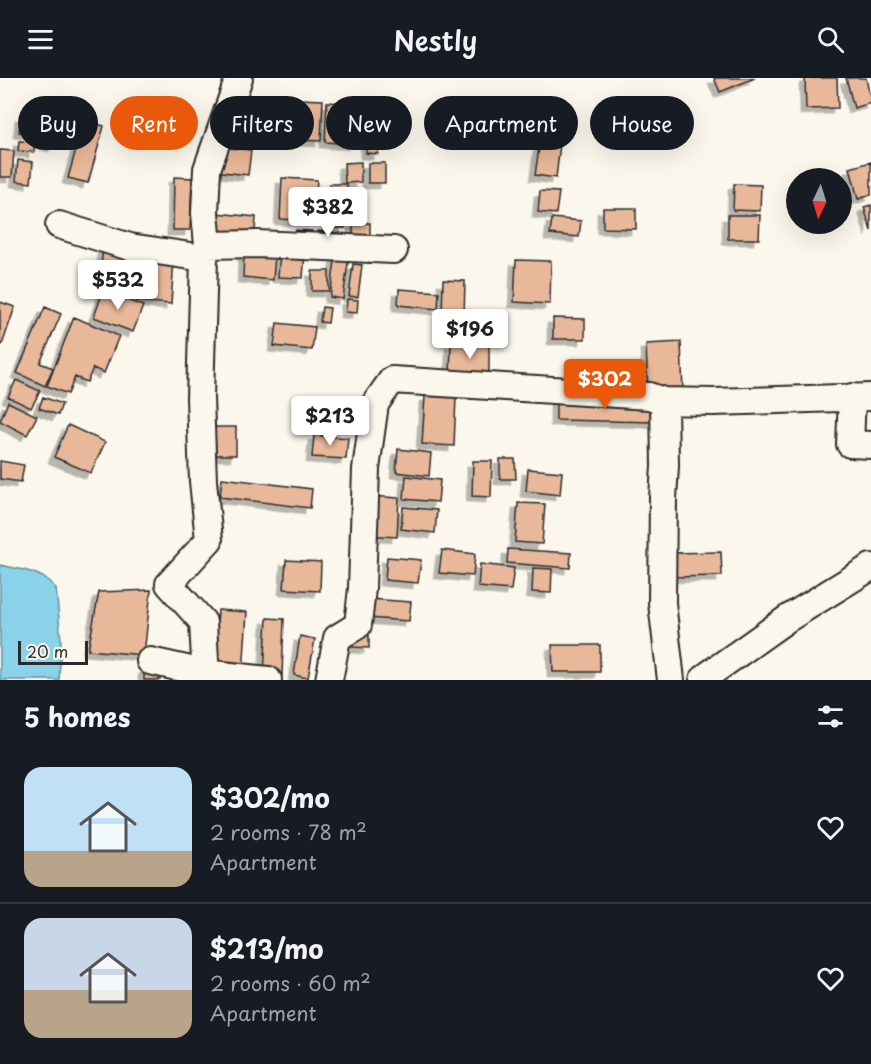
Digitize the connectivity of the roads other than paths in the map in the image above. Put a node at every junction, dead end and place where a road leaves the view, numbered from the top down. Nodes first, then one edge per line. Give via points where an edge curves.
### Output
1 (238, 78) edge
2 (59, 225) dead end
3 (394, 250) dead end
4 (206, 251) junction
5 (862, 397) edge
6 (664, 401) junction
7 (871, 446) edge
8 (871, 567) edge
9 (150, 661) dead end
10 (205, 676) edge
11 (268, 680) edge
12 (329, 680) edge
13 (671, 680) edge
14 (703, 680) edge

1 - 4 street via 207,169
2 - 4 street via 130,247
3 - 4 street via 342,246
4 - 10 street via 200,398 209,540 169,584 203,622
5 - 6 street
5 - 7 street via 849,444
6 - 12 street via 648,396 392,381 375,404 366,469 358,625 337,638
6 - 13 street via 662,603
8 - 14 street via 787,619
9 - 10 street
10 - 11 street

